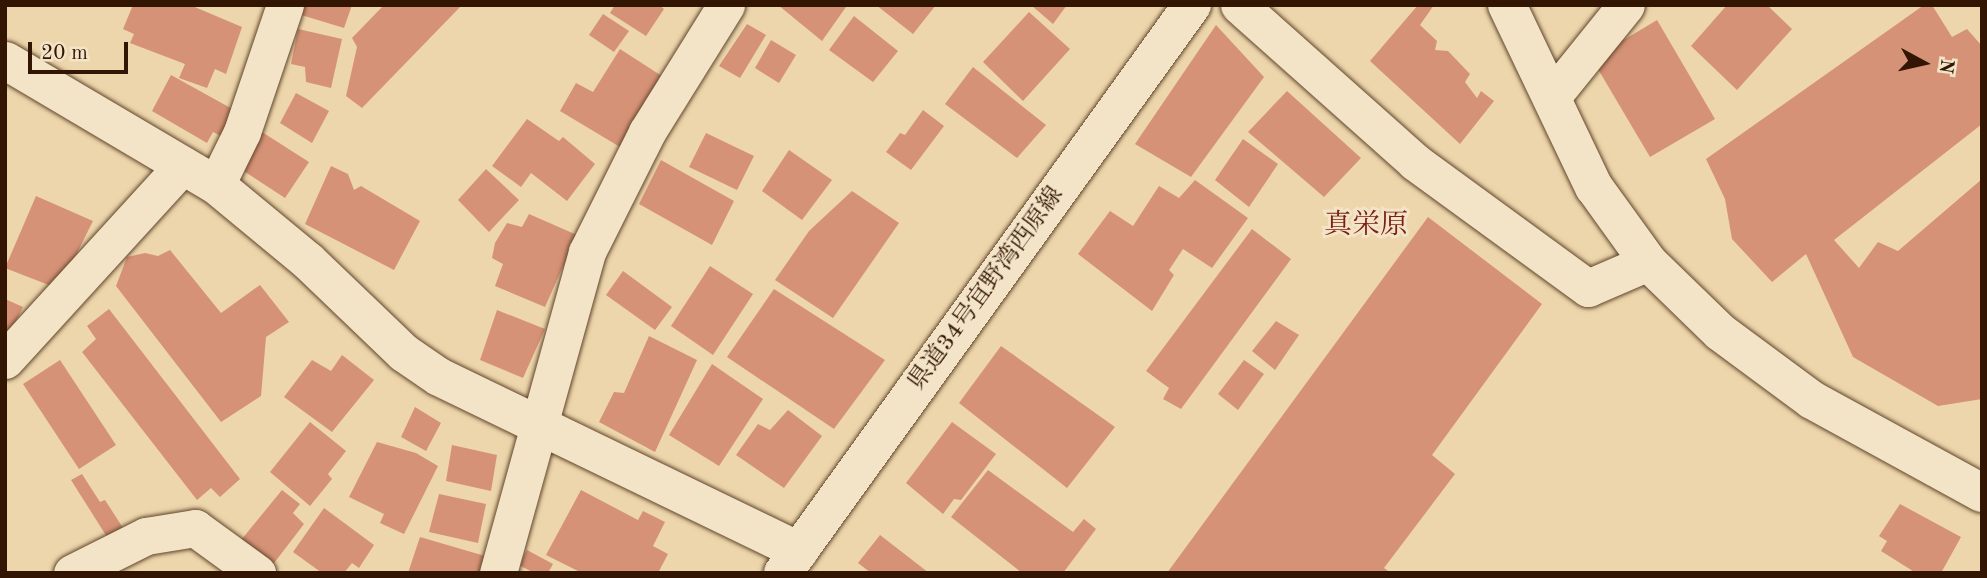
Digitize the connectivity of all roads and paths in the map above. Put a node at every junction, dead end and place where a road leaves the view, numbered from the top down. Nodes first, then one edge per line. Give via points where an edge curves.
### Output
1 (285, 5) edge
2 (726, 5) edge
3 (1192, 5) edge
4 (1239, 5) edge
5 (1507, 5) edge
6 (1626, 5) edge
7 (6, 61) edge
8 (1551, 98) junction
9 (183, 165) junction
10 (216, 185) junction
11 (1648, 262) junction
12 (5, 360) edge
13 (537, 422) junction
14 (1982, 493) edge
15 (791, 562) edge
16 (72, 573) edge
17 (257, 573) edge
18 (498, 573) edge

1 - 10 street via 242,132
2 - 13 street via 647,132 587,252
3 - 15 street, 県道34号宜野湾西原線
4 - 11 street via 1415,162 1588,288
5 - 8 street
6 - 8 street
7 - 9 street
8 - 11 street via 1594,187
9 - 10 street
9 - 12 street
10 - 13 street via 308,261 404,353 439,377
11 - 14 street via 1720,332 1812,400
13 - 15 street
13 - 18 street
16 - 17 street via 146,536 195,528

